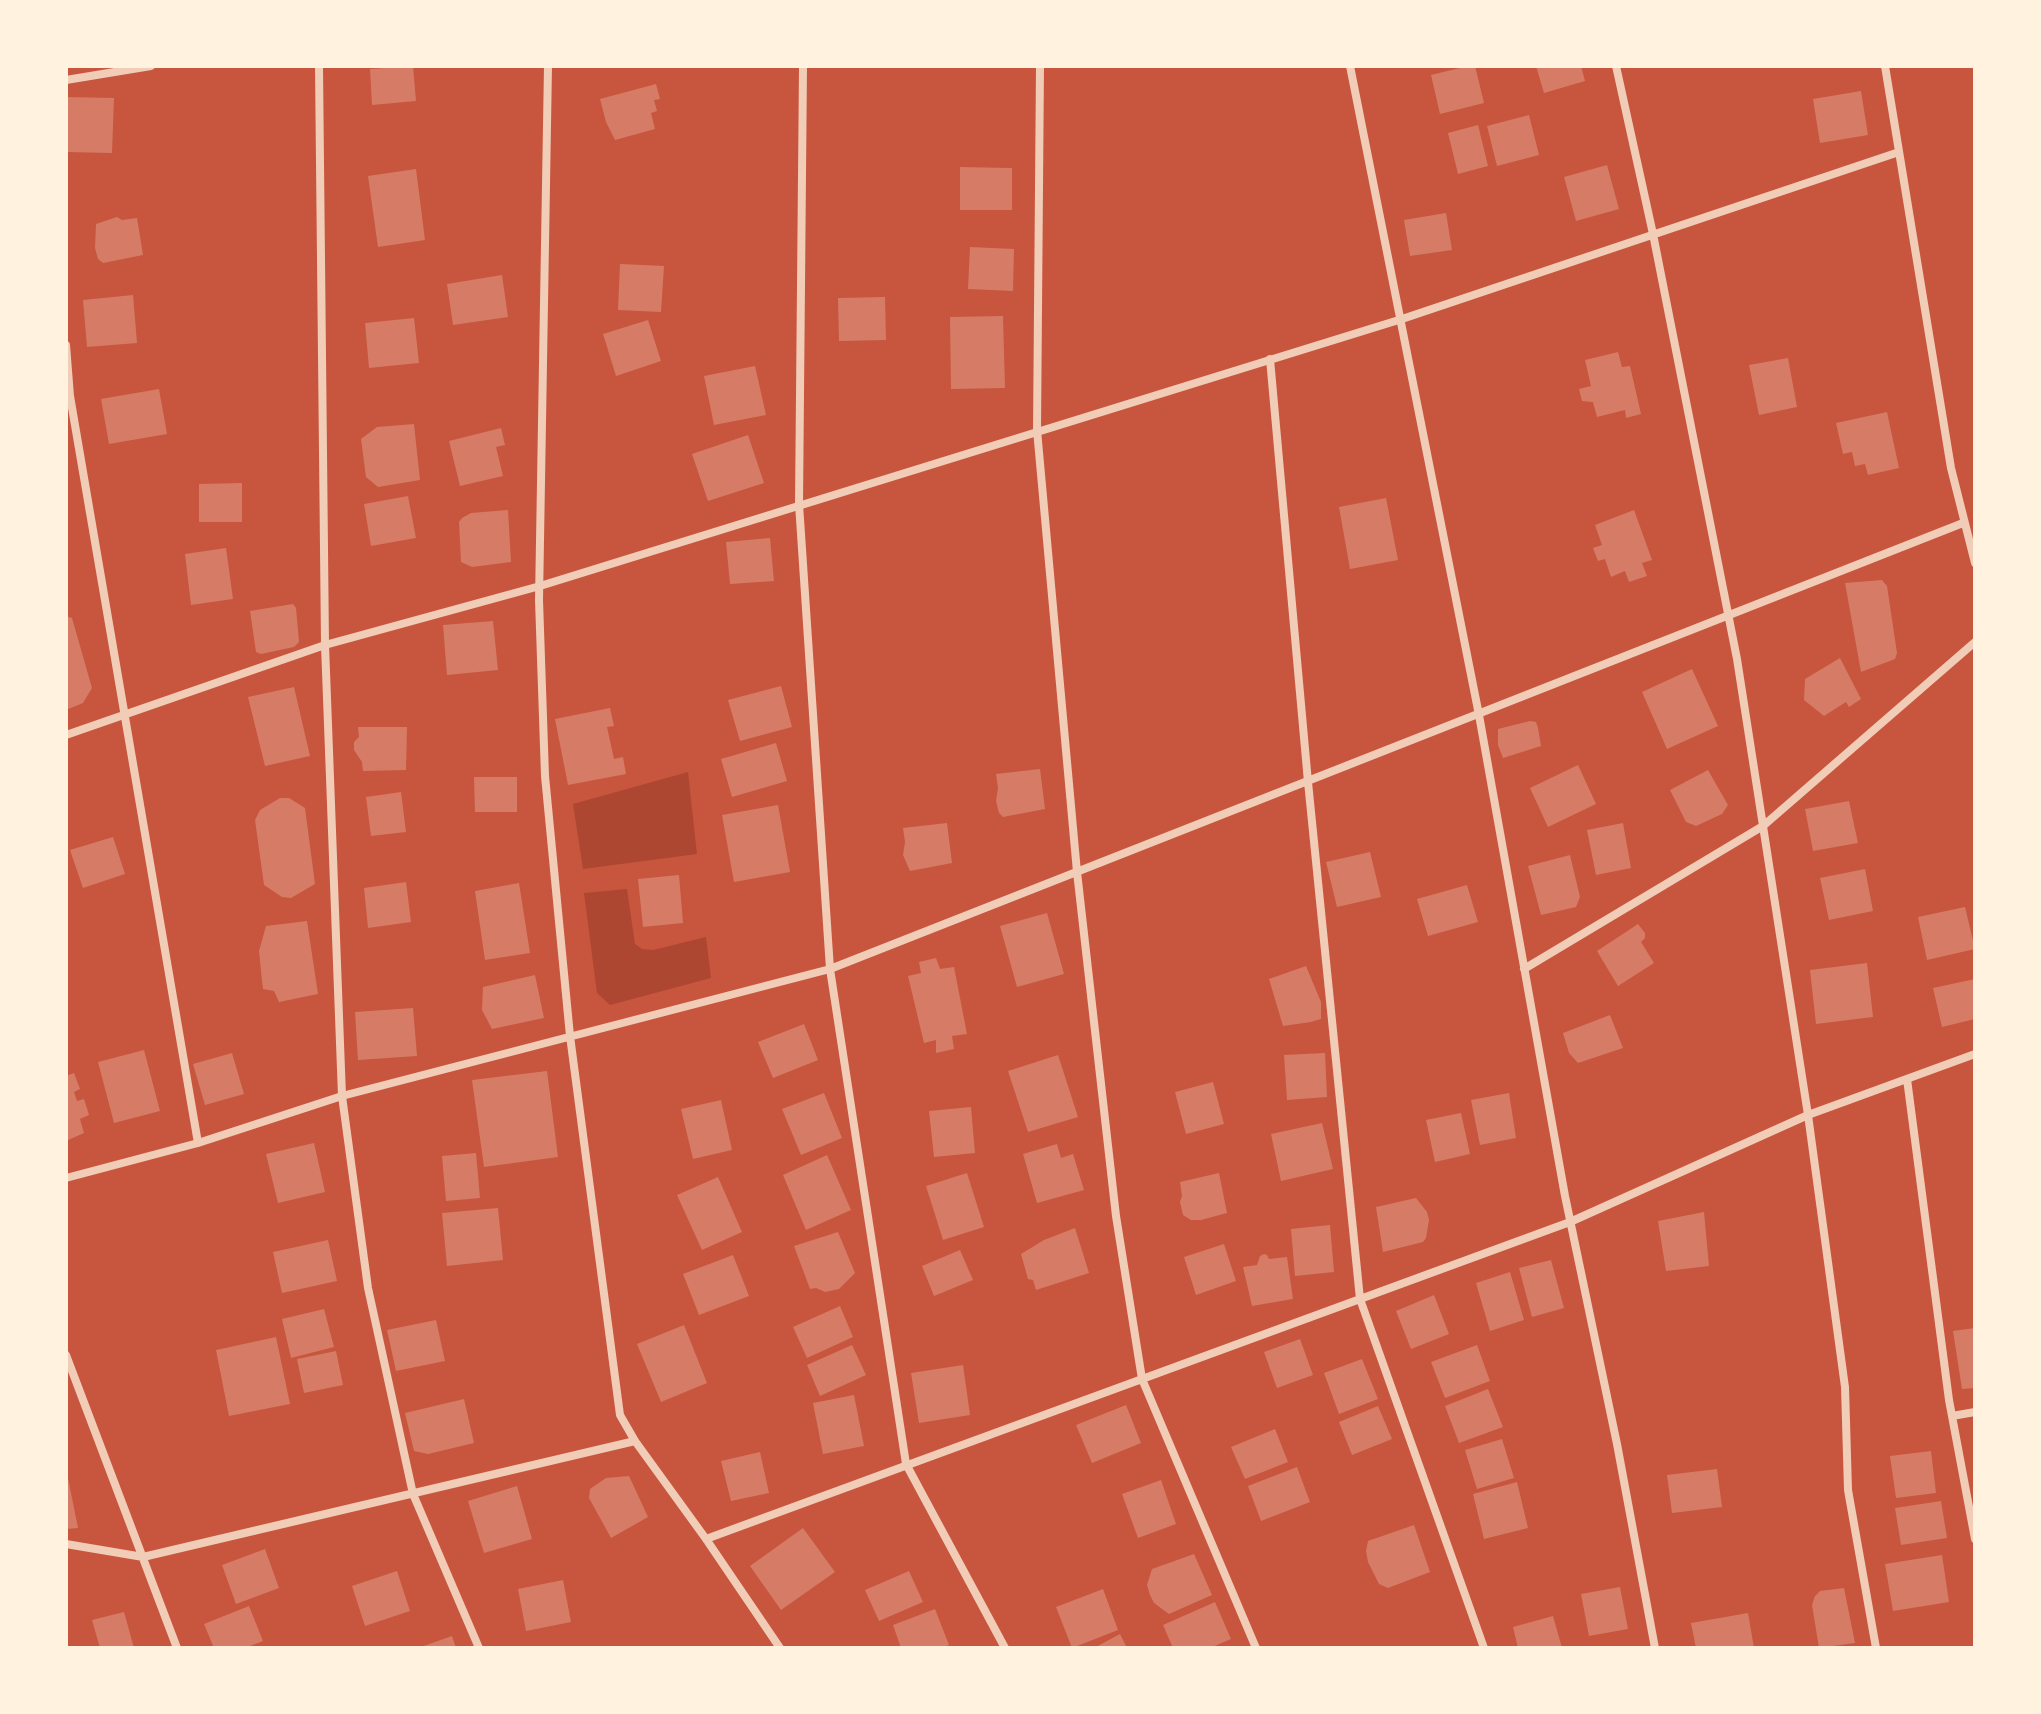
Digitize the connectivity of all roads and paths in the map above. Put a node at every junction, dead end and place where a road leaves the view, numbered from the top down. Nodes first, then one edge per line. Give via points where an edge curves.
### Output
1 (151, 66) edge
2 (319, 66) edge
3 (548, 66) edge
4 (803, 66) edge
5 (1040, 66) edge
6 (1350, 66) edge
7 (1616, 66) edge
8 (1885, 66) edge
9 (66, 80) edge
10 (1899, 152) junction
11 (1653, 234) junction
12 (1402, 319) junction
13 (66, 345) edge
14 (1270, 359) junction
15 (68, 397) edge
16 (1037, 430) junction
17 (799, 504) junction
18 (1963, 523) junction
19 (1975, 563) edge
20 (540, 586) junction
21 (1729, 615) junction
22 (1975, 642) edge
23 (325, 645) junction
24 (1479, 715) junction
25 (124, 716) junction
26 (66, 735) edge
27 (1308, 782) junction
28 (1763, 826) junction
29 (1077, 872) junction
30 (830, 969) junction
31 (1524, 969) junction
32 (570, 1036) junction
33 (1975, 1054) edge
34 (1907, 1079) junction
35 (342, 1096) junction
36 (1808, 1115) junction
37 (198, 1143) junction
38 (66, 1178) edge
39 (1570, 1222) junction
40 (1360, 1299) junction
41 (66, 1355) edge
42 (1142, 1379) junction
43 (1975, 1412) edge
44 (1952, 1416) junction
45 (635, 1441) junction
46 (906, 1464) junction
47 (413, 1494) junction
48 (706, 1539) junction
49 (1975, 1539) edge
50 (66, 1544) edge
51 (143, 1557) junction
52 (177, 1648) edge
53 (479, 1648) edge
54 (780, 1648) edge
55 (1005, 1648) edge
56 (1256, 1648) edge
57 (1484, 1648) edge
58 (1655, 1648) edge
59 (1876, 1648) edge

1 - 9 street
2 - 23 street
3 - 20 street
4 - 17 street
5 - 16 street
6 - 12 street
7 - 11 street
8 - 10 street
10 - 11 street
10 - 18 street
11 - 12 street
11 - 21 street
12 - 14 street
12 - 24 street
13 - 15 street
14 - 16 street
14 - 27 street
15 - 25 street
16 - 17 street
16 - 29 street
17 - 20 street
17 - 30 street
18 - 19 street
18 - 21 street
20 - 23 street
20 - 32 street via 545,776
21 - 24 street
21 - 28 street
22 - 28 street
23 - 25 street
23 - 35 street
24 - 27 street
24 - 31 street
25 - 26 street
25 - 37 street
27 - 29 street
27 - 40 street
28 - 31 street
28 - 36 street
29 - 30 street
29 - 42 street via 1116,1216
30 - 32 street
30 - 46 street
31 - 39 street
32 - 35 street
32 - 45 street via 620,1415
33 - 34 street
34 - 36 street
34 - 44 street
35 - 37 street
35 - 47 street via 368,1288
36 - 39 street
36 - 59 street via 1845,1387 1848,1490
37 - 38 street
39 - 40 street
39 - 58 street
40 - 42 street
40 - 57 street
41 - 51 street
42 - 46 street
42 - 56 street
43 - 44 street
44 - 49 street
45 - 47 street
45 - 48 street
46 - 48 street
46 - 55 street
47 - 51 street
47 - 53 street
48 - 54 street
50 - 51 street
51 - 52 street

